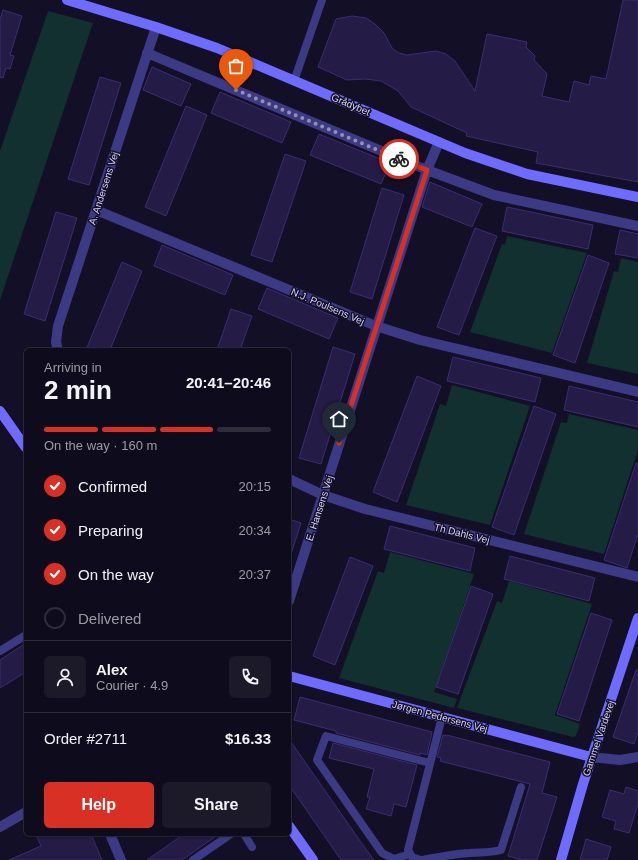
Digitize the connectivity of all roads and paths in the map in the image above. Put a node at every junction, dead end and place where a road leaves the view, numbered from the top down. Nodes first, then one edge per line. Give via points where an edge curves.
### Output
1 (67, 0) edge
2 (322, 0) edge
3 (156, 27) junction
4 (147, 53) junction
5 (294, 80) junction
6 (440, 142) junction
7 (427, 170) junction
8 (638, 197) edge
9 (96, 210) junction
10 (638, 226) edge
11 (376, 326) junction
12 (58, 348) edge
13 (638, 392) edge
14 (0, 411) edge
15 (24, 445) edge
16 (291, 480) edge
17 (323, 495) junction
18 (638, 576) edge
19 (291, 595) edge
20 (638, 618) edge
21 (24, 637) edge
22 (0, 651) edge
23 (291, 677) edge
24 (442, 717) junction
25 (638, 757) edge
26 (591, 758) junction
27 (430, 763) junction
28 (521, 788) dead end
29 (24, 813) edge
30 (1, 824) edge
31 (291, 829) edge
32 (111, 836) edge
33 (227, 836) edge
34 (245, 836) edge
35 (252, 847) dead end
36 (410, 854) junction
37 (121, 860) edge
38 (193, 860) edge
39 (313, 860) edge
40 (421, 860) edge
41 (561, 860) edge

1 - 3 street, Grådybet
2 - 5 lane
3 - 4 street, A. Andersens Vej
3 - 5 street, Grådybet via 217,48
4 - 7 street
4 - 9 street, A. Andersens Vej
5 - 6 street, Grådybet
6 - 7 street, E. Hansens Vej
6 - 8 street, Grådybet via 527,174
7 - 10 street via 494,195
7 - 11 street, E. Hansens Vej
9 - 11 street, N.J. Poulsens Vej
9 - 12 street, A. Andersens Vej via 58,326
11 - 13 street, N.J. Poulsens Vej via 420,340
11 - 17 street, E. Hansens Vej
14 - 15 street
16 - 17 street, Th Dahls Vej
17 - 18 street, Th Dahls Vej via 365,509
17 - 19 street, E. Hansens Vej
20 - 26 street, Gammel Vardevej
21 - 22 lane
23 - 24 street, Jørgen Pedersens Vej
24 - 26 street, Jørgen Pedersens Vej
24 - 27 lane
25 - 26 street via 620,760
26 - 41 street, Gammel Vardevej
27 - 36 lane via 408,850
27 - 36 lane via 326,736 317,760 382,853 394,859
28 - 40 lane via 501,850
29 - 30 street
31 - 39 street
32 - 37 street
33 - 38 lane
34 - 35 lane
36 - 40 lane

